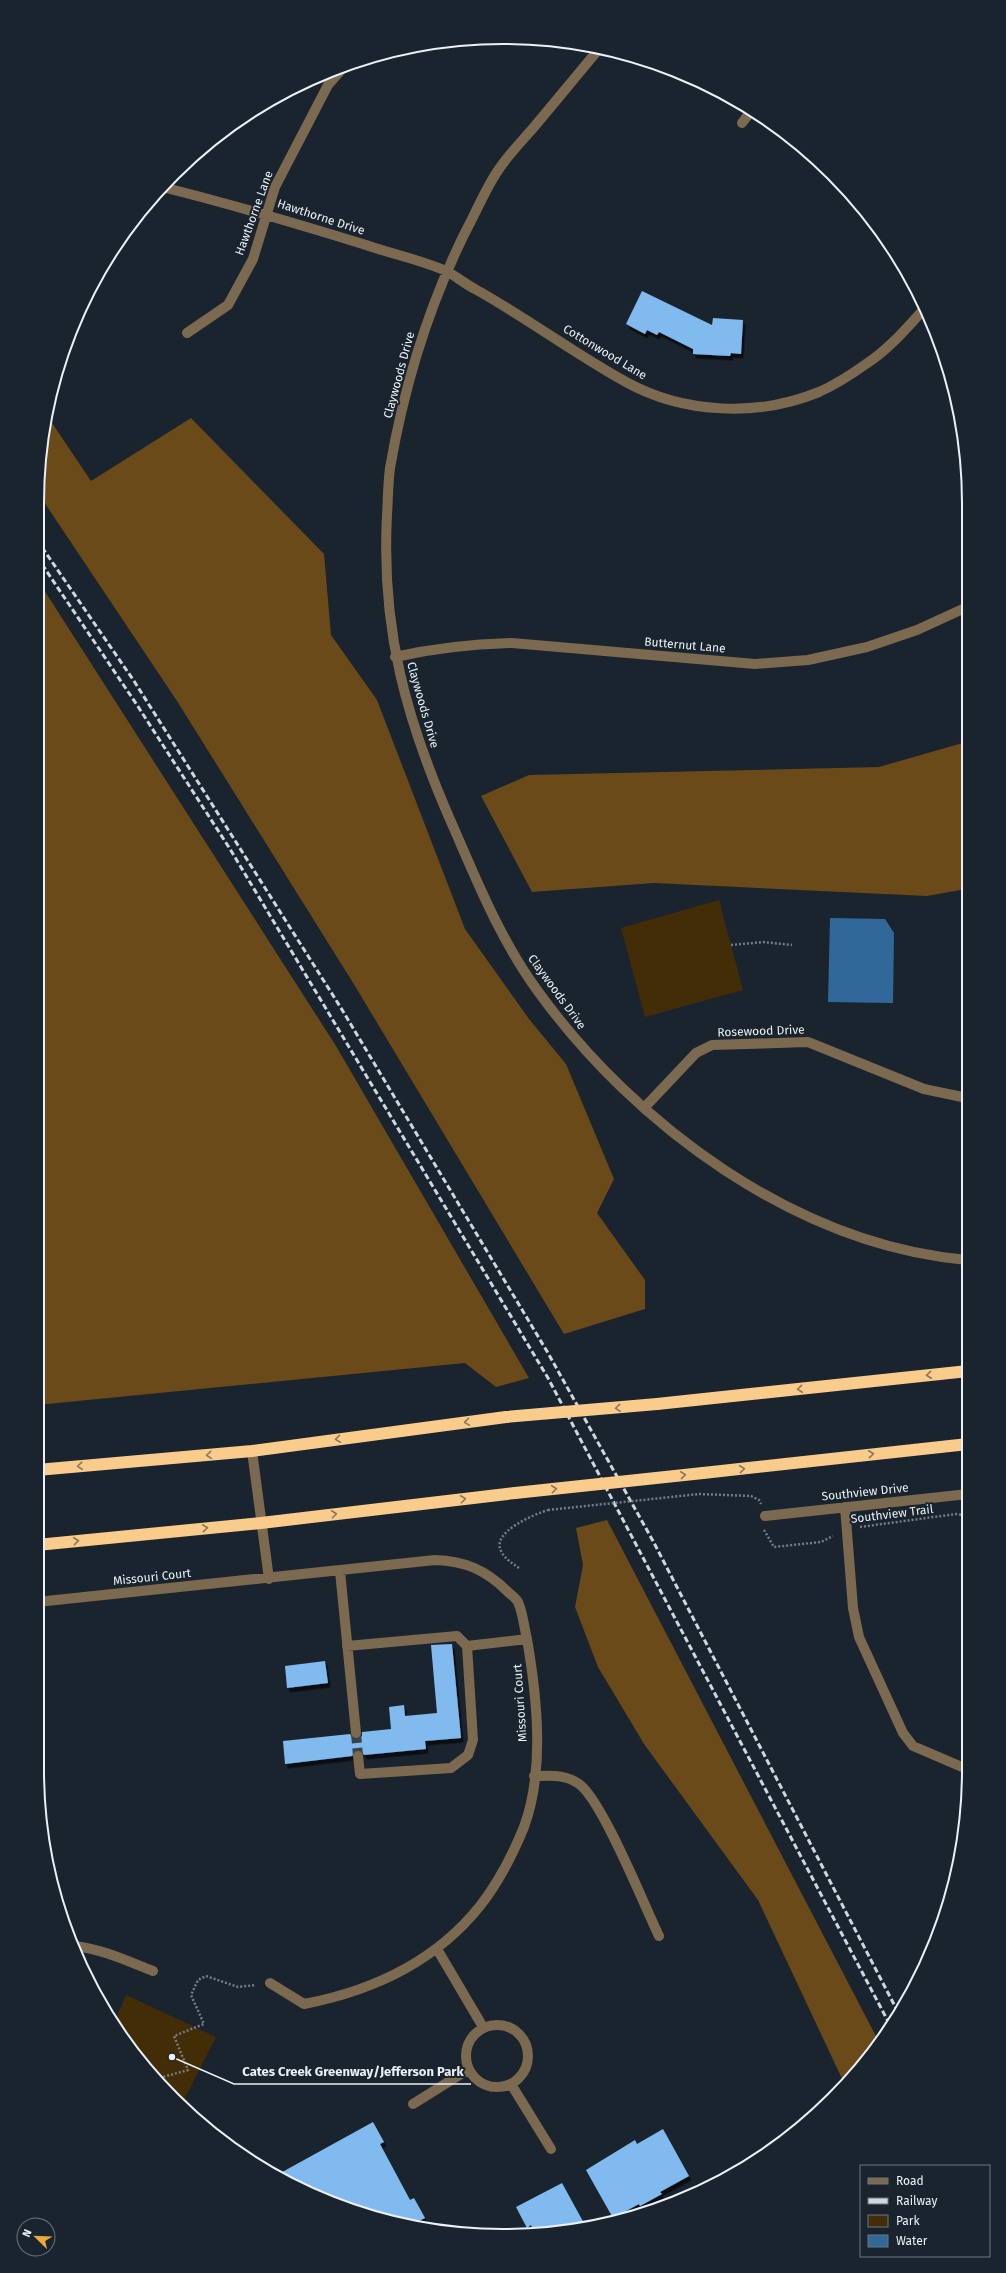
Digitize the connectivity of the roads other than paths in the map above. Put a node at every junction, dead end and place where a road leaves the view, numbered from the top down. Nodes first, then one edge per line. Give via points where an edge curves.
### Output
1 (595, 54) edge
2 (337, 75) edge
3 (748, 115) edge
4 (742, 123) dead end
5 (168, 189) edge
6 (267, 214) junction
7 (447, 272) junction
8 (921, 313) edge
9 (187, 333) dead end
10 (962, 610) edge
11 (395, 657) junction
12 (962, 1097) edge
13 (644, 1108) junction
14 (962, 1259) edge
15 (962, 1372) edge
16 (962, 1445) edge
17 (252, 1451) junction
18 (44, 1469) edge
19 (962, 1495) edge
20 (845, 1507) junction
21 (765, 1516) road end
22 (261, 1523) junction
23 (44, 1544) edge
24 (340, 1571) junction
25 (269, 1579) junction
26 (44, 1601) edge
27 (526, 1639) junction
28 (347, 1646) junction
29 (467, 1646) junction
30 (356, 1733) tunnel mouth
31 (358, 1756) tunnel mouth
32 (962, 1767) edge
33 (534, 1776) junction
34 (659, 1936) dead end
35 (79, 1947) edge
36 (437, 1949) junction
37 (153, 1971) dead end
38 (270, 1983) road end
39 (482, 2027) junction
40 (469, 2069) junction
41 (512, 2084) junction
42 (412, 2104) dead end
43 (551, 2149) dead end

1 - 7 street, Claywoods Drive via 498,170
2 - 6 street, Hawthorne Lane via 328,85 275,187
3 - 4 street
5 - 6 street, Hawthorne Drive
6 - 7 street, Hawthorne Drive
6 - 9 street, Hawthorne Lane via 253,259 228,305
7 - 8 street, Cottonwood Lane via 516,312 626,382 651,394 707,408 764,407 820,391 868,363
7 - 11 street, Claywoods Drive via 405,396 389,472 385,556 387,598
10 - 11 street, Butternut Lane via 917,630 867,647 808,660 755,664 512,643 434,648
11 - 13 street, Claywoods Drive via 414,732 498,929 536,989 580,1045
12 - 13 street, Rosewood Drive via 924,1089 808,1042 712,1046 696,1053
13 - 14 street, Claywoods Drive via 683,1141 742,1181 804,1214 874,1241
15 -> 17 highway, bridge via 657,1404 506,1417
22 -> 16 highway, bridge
17 -> 18 highway
17 - 22 street
19 - 20 street, Southview Drive
20 - 21 street, Southview Drive
20 - 32 street via 853,1608 859,1637 903,1733 913,1746
23 -> 22 highway
22 - 25 street
24 - 25 street, Missouri Court
24 - 27 street, Missouri Court via 435,1560 486,1572 517,1601
24 - 28 street
25 - 26 street, Missouri Court
27 - 29 street
27 - 33 street, Missouri Court via 531,1662 537,1727
28 - 29 street via 457,1636
28 - 30 street
29 - 31 street via 473,1740 468,1755 451,1768 360,1774
33 - 34 street via 564,1776 580,1785 599,1808
33 - 36 street, Missouri Court via 524,1827 502,1873 468,1920
35 - 37 street via 116,1956
36 - 38 street, Missouri Court via 403,1971 338,1998 304,2004
36 - 39 street
39 - 40 street via 473,2035 467,2046
39 - 41 street via 508,2025 518,2031 526,2041 529,2055 527,2066
40 - 41 street via 476,2079 488,2086
40 - 42 street
41 - 43 street

